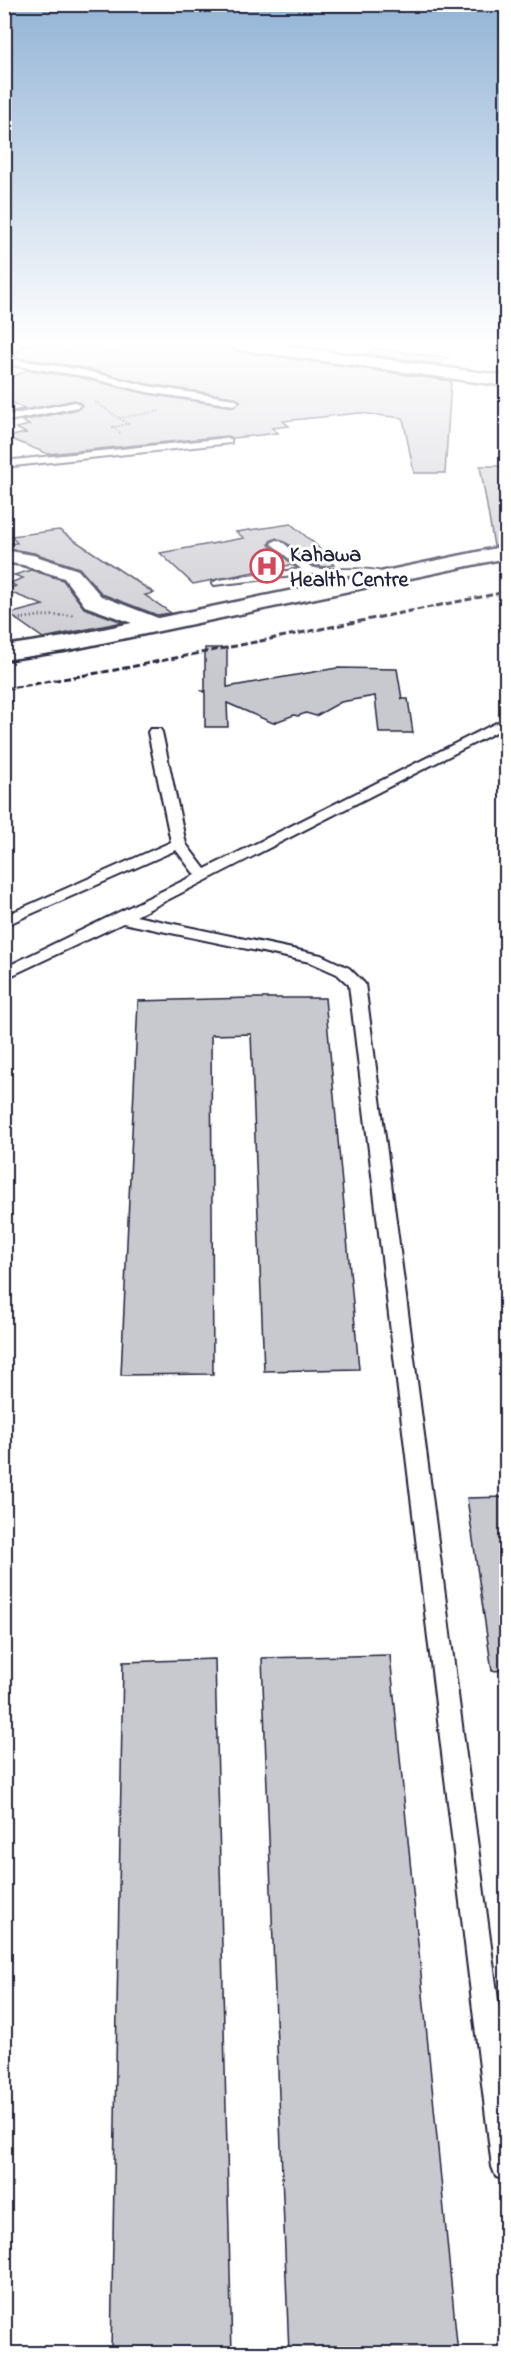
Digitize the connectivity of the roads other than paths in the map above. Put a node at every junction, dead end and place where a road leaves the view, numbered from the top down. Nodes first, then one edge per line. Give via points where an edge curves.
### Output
1 (106, 454) edge
2 (4, 464) edge
3 (277, 543) dead end
4 (507, 552) edge
5 (4, 556) edge
6 (310, 571) junction
7 (385, 577) junction
8 (218, 583) dead end
9 (155, 624) junction
10 (4, 653) edge
11 (507, 722) edge
12 (155, 732) dead end
13 (179, 844) junction
14 (203, 876) junction
15 (121, 918) junction
16 (4, 922) edge
17 (4, 974) edge
18 (507, 2167) edge

1 - 2 lane
3 - 6 lane
4 - 7 street
5 - 9 street via 71,574 93,601
6 - 7 lane
6 - 8 lane
7 - 9 street
9 - 10 street
11 - 14 lane
12 - 13 lane
13 - 14 lane
13 - 16 lane
14 - 15 lane
15 - 17 lane
15 - 18 lane via 315,958 343,971 357,984

